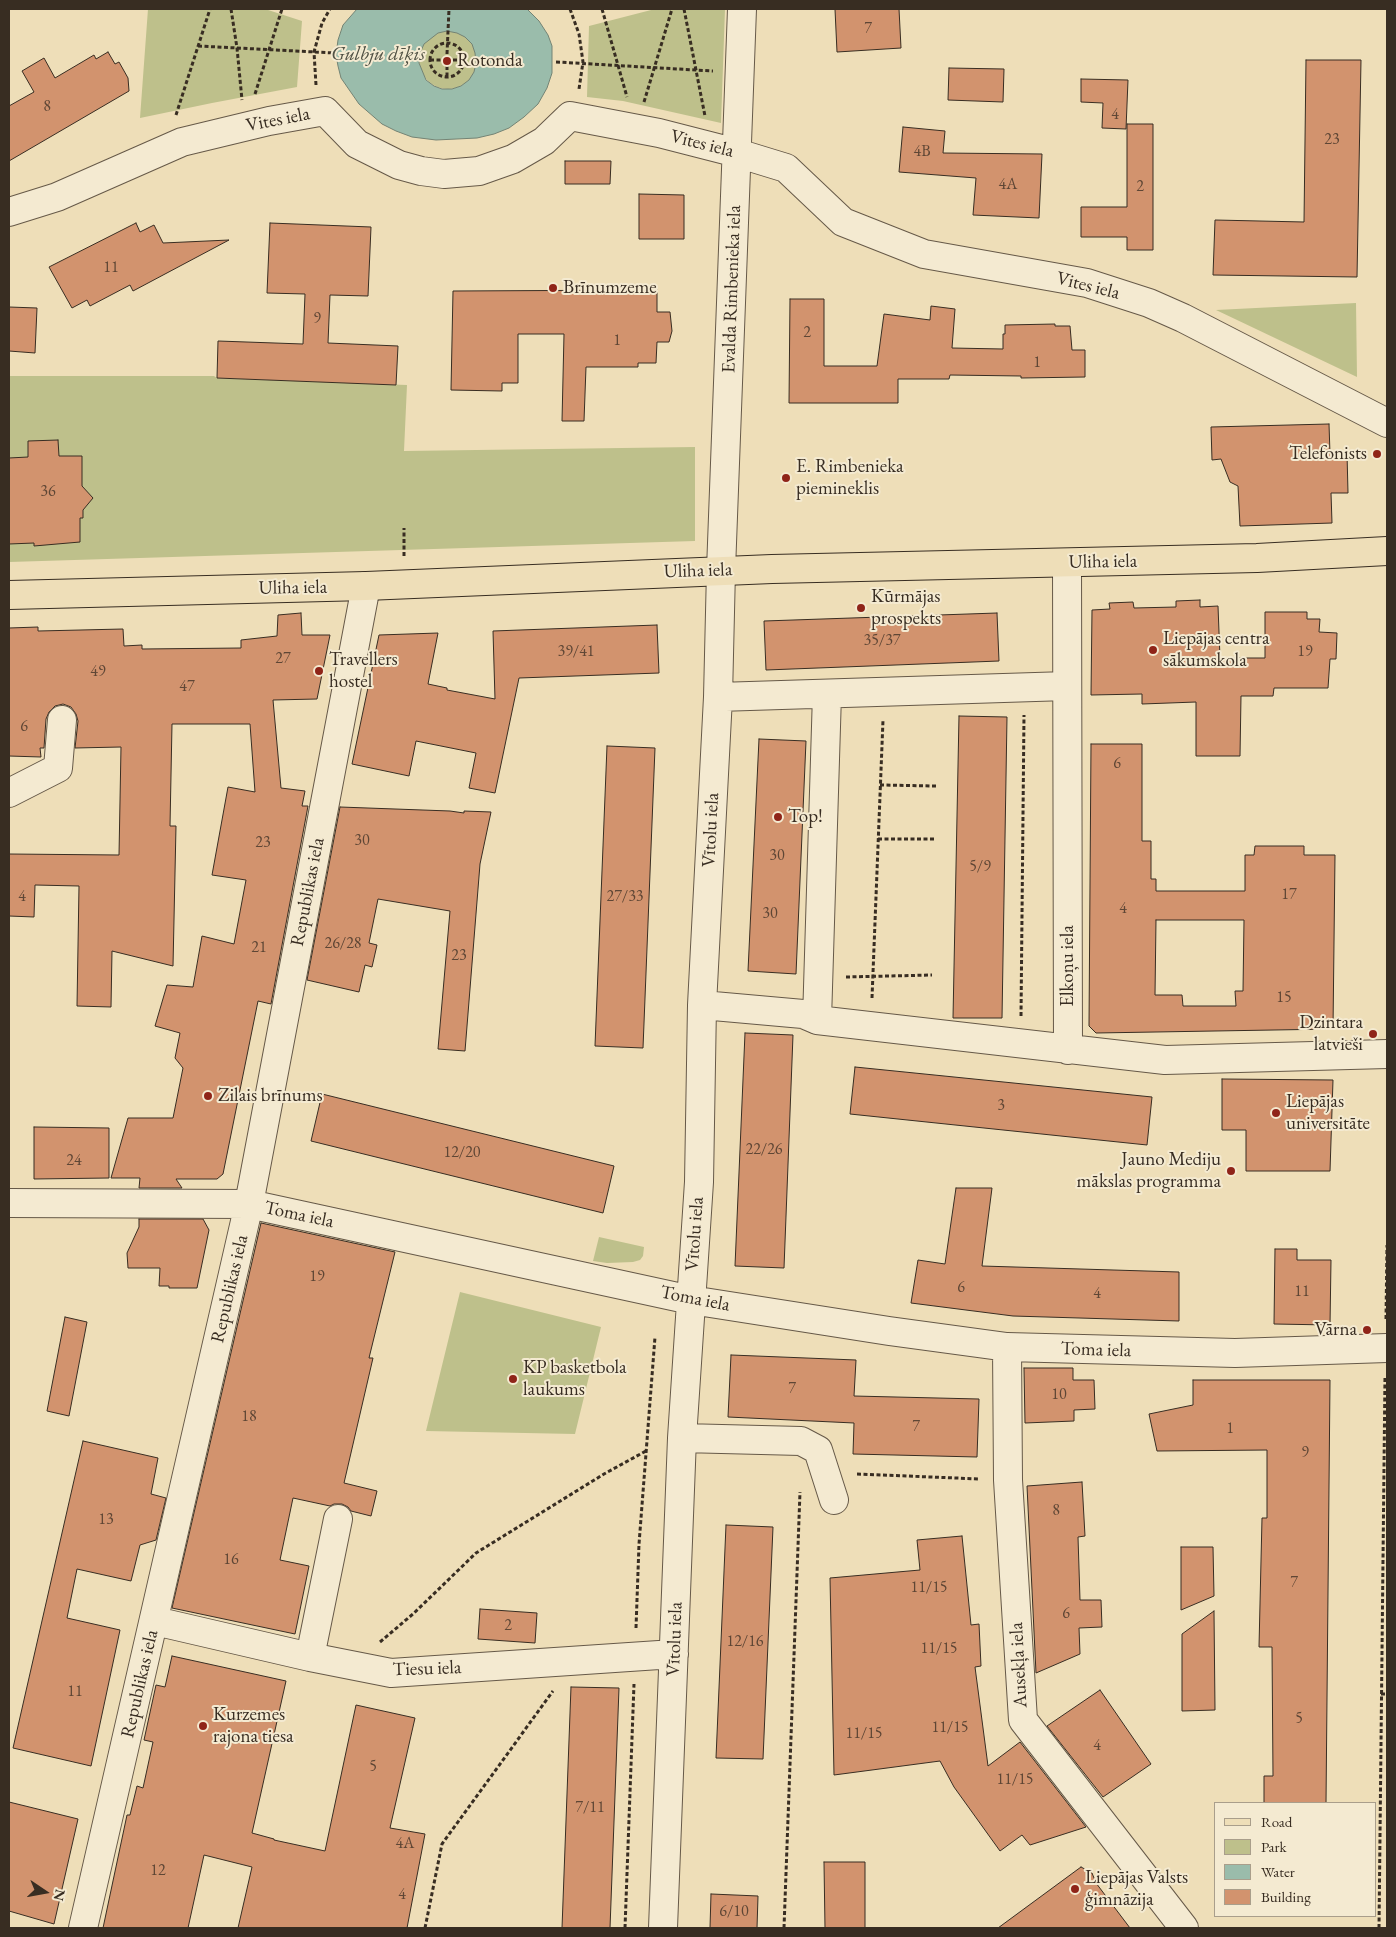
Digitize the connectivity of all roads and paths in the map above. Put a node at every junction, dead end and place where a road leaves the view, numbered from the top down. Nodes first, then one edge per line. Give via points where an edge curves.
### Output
1 (210, 9) edge
2 (231, 9) edge
3 (282, 9) edge
4 (330, 9) edge
5 (449, 9) edge
6 (570, 9) edge
7 (602, 9) edge
8 (672, 9) edge
9 (684, 9) edge
10 (742, 9) edge
11 (447, 42) junction
12 (198, 46) junction
13 (237, 48) junction
14 (268, 50) junction
15 (314, 52) junction
16 (335, 53) dead end
17 (447, 54) dead end
18 (430, 60) junction
19 (441, 60) dead end
20 (453, 60) dead end
21 (465, 60) junction
22 (556, 62) dead end
23 (583, 62) junction
24 (617, 64) junction
25 (447, 66) dead end
26 (654, 66) junction
27 (696, 69) junction
28 (740, 72) junction
29 (448, 77) junction
30 (253, 101) dead end
31 (243, 103) dead end
32 (325, 111) junction
33 (570, 116) junction
34 (175, 117) dead end
35 (636, 129) junction
36 (724, 150) junction
37 (9, 212) edge
38 (1387, 423) edge
39 (404, 528) dead end
40 (1387, 551) edge
41 (404, 561) dead end
42 (1067, 563) junction
43 (721, 570) junction
44 (366, 586) junction
45 (9, 595) edge
46 (1068, 686) junction
47 (1024, 688) junction
48 (884, 692) junction
49 (827, 694) junction
50 (718, 697) junction
51 (62, 720) dead end
52 (880, 785) junction
53 (936, 786) dead end
54 (9, 793) edge
55 (878, 839) junction
56 (935, 840) dead end
57 (932, 976) dead end
58 (818, 977) junction
59 (873, 977) junction
60 (702, 1005) junction
61 (817, 1020) junction
62 (871, 1026) junction
63 (1021, 1044) junction
64 (1068, 1050) junction
65 (1387, 1054) edge
66 (9, 1203) edge
67 (249, 1204) junction
68 (1387, 1245) edge
69 (690, 1300) junction
70 (1007, 1347) junction
71 (1386, 1348) edge
72 (682, 1438) junction
73 (646, 1451) dead end
74 (825, 1473) junction
75 (1008, 1480) junction
76 (800, 1491) dead end
77 (834, 1500) dead end
78 (338, 1519) dead end
79 (154, 1621) junction
80 (378, 1643) dead end
81 (674, 1654) junction
82 (310, 1657) junction
83 (575, 1661) junction
84 (1381, 1694) junction
85 (1387, 1694) edge
86 (83, 1928) edge
87 (425, 1928) edge
88 (663, 1928) edge
89 (784, 1928) edge
90 (1184, 1928) edge
91 (1379, 1928) edge

1 - 12 path
2 - 13 path
3 - 14 path
4 - 15 path via 322,23
5 - 11 path
6 - 23 path via 579,34
7 - 24 path
8 - 26 path
9 - 27 path
10 - 28 street, Evalda Rimbenieka iela
11 - 17 path
11 - 18 path via 434,48
11 - 21 path via 459,47
12 - 13 path
12 - 34 path
13 - 14 path
13 - 31 path
14 - 15 path
14 - 30 path
15 - 16 path
15 - 32 path via 315,82
18 - 19 path
18 - 29 path via 435,72
20 - 21 path
21 - 29 path via 460,72
22 - 23 path
23 - 24 path
23 - 33 path via 577,99
24 - 26 path
24 - 35 path
25 - 29 path
26 - 27 path
26 - 35 path
27 - 28 path
27 - 36 path
28 - 36 street, Evalda Rimbenieka iela
32 - 33 street, Vites iela via 357,144 399,165 444,174 479,171 513,160 544,141
32 - 37 street, Vites iela via 182,142 56,197
33 - 35 street, Vites iela
35 - 36 street, Vites iela
36 - 38 street, Vites iela via 786,168 843,222 924,254 1087,283 1149,303
36 - 43 street, Evalda Rimbenieka iela
39 - 41 path
40 - 42 main road, Uliha iela
42 - 43 main road, Uliha iela
42 - 46 street, Elkoņu iela
43 - 44 main road, Uliha iela
43 - 50 street, Vītolu iela
44 - 45 main road, Uliha iela
44 - 67 street, Republikas iela
46 - 47 street
46 - 64 street, Elkoņu iela
47 - 48 street
47 - 63 path
48 - 49 street
48 - 52 path
49 - 50 street
49 - 58 street
50 - 60 street, Vītolu iela
51 - 54 street via 58,768
52 - 53 path
52 - 55 path
55 - 56 path
55 - 59 path
57 - 59 path
58 - 59 path
58 - 61 street
59 - 62 path
60 - 61 street via 803,1014
60 - 69 street, Vītolu iela via 699,1182
61 - 62 street
62 - 63 street
63 - 64 street
64 - 65 street via 1166,1060
66 - 67 street, Toma iela
67 - 69 street, Toma iela
67 - 79 street, Republikas iela
68 - 71 path
69 - 70 street, Toma iela
69 - 72 street, Vītolu iela
70 - 71 street, Toma iela via 1235,1353
70 - 75 street, Ausekļa iela
71 - 84 path
72 - 74 street via 801,1441 818,1450
72 - 81 street, Vītolu iela
73 - 80 path via 476,1553
74 - 75 path
74 - 77 street
75 - 90 street, Ausekļa iela via 1023,1720
76 - 89 path
78 - 82 street
79 - 82 street, Tiesu iela
79 - 86 street, Republikas iela
81 - 83 street, Tiesu iela
81 - 88 street, Vītolu iela
82 - 83 street, Tiesu iela via 391,1672
83 - 87 path via 442,1844
84 - 85 path
84 - 91 path

